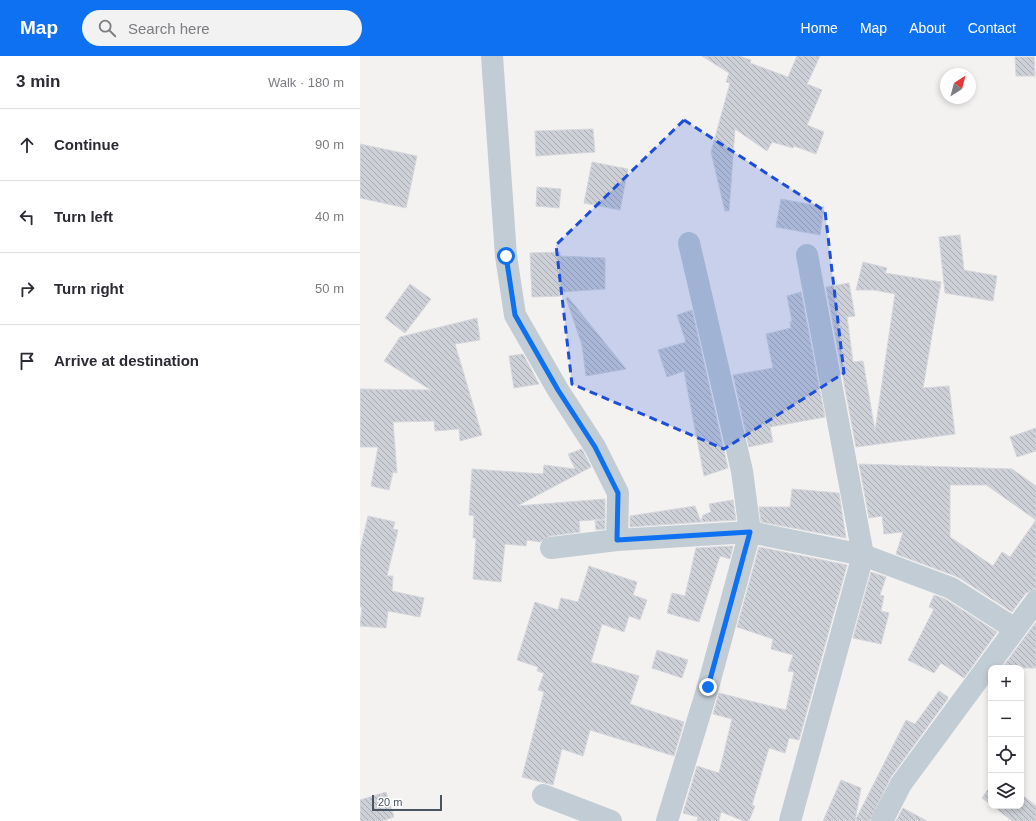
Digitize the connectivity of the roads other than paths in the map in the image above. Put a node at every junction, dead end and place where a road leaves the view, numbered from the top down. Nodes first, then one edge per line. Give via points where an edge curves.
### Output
1 (492, 56) edge
2 (689, 243) dead end
3 (807, 255) dead end
4 (750, 532) junction
5 (617, 540) junction
6 (551, 548) dead end
7 (863, 555) junction
8 (1036, 601) edge
9 (1015, 629) junction
10 (543, 795) dead end
11 (611, 821) edge
12 (667, 821) edge
13 (790, 821) edge
14 (882, 821) edge

1 - 5 street via 506,256 515,315 558,390 595,447 618,493
2 - 4 street via 742,471
3 - 7 street
4 - 5 street
4 - 7 street
4 - 12 street via 708,687
5 - 6 street
7 - 9 street via 951,588
7 - 13 street
8 - 9 street
9 - 14 street via 901,784
10 - 11 street

